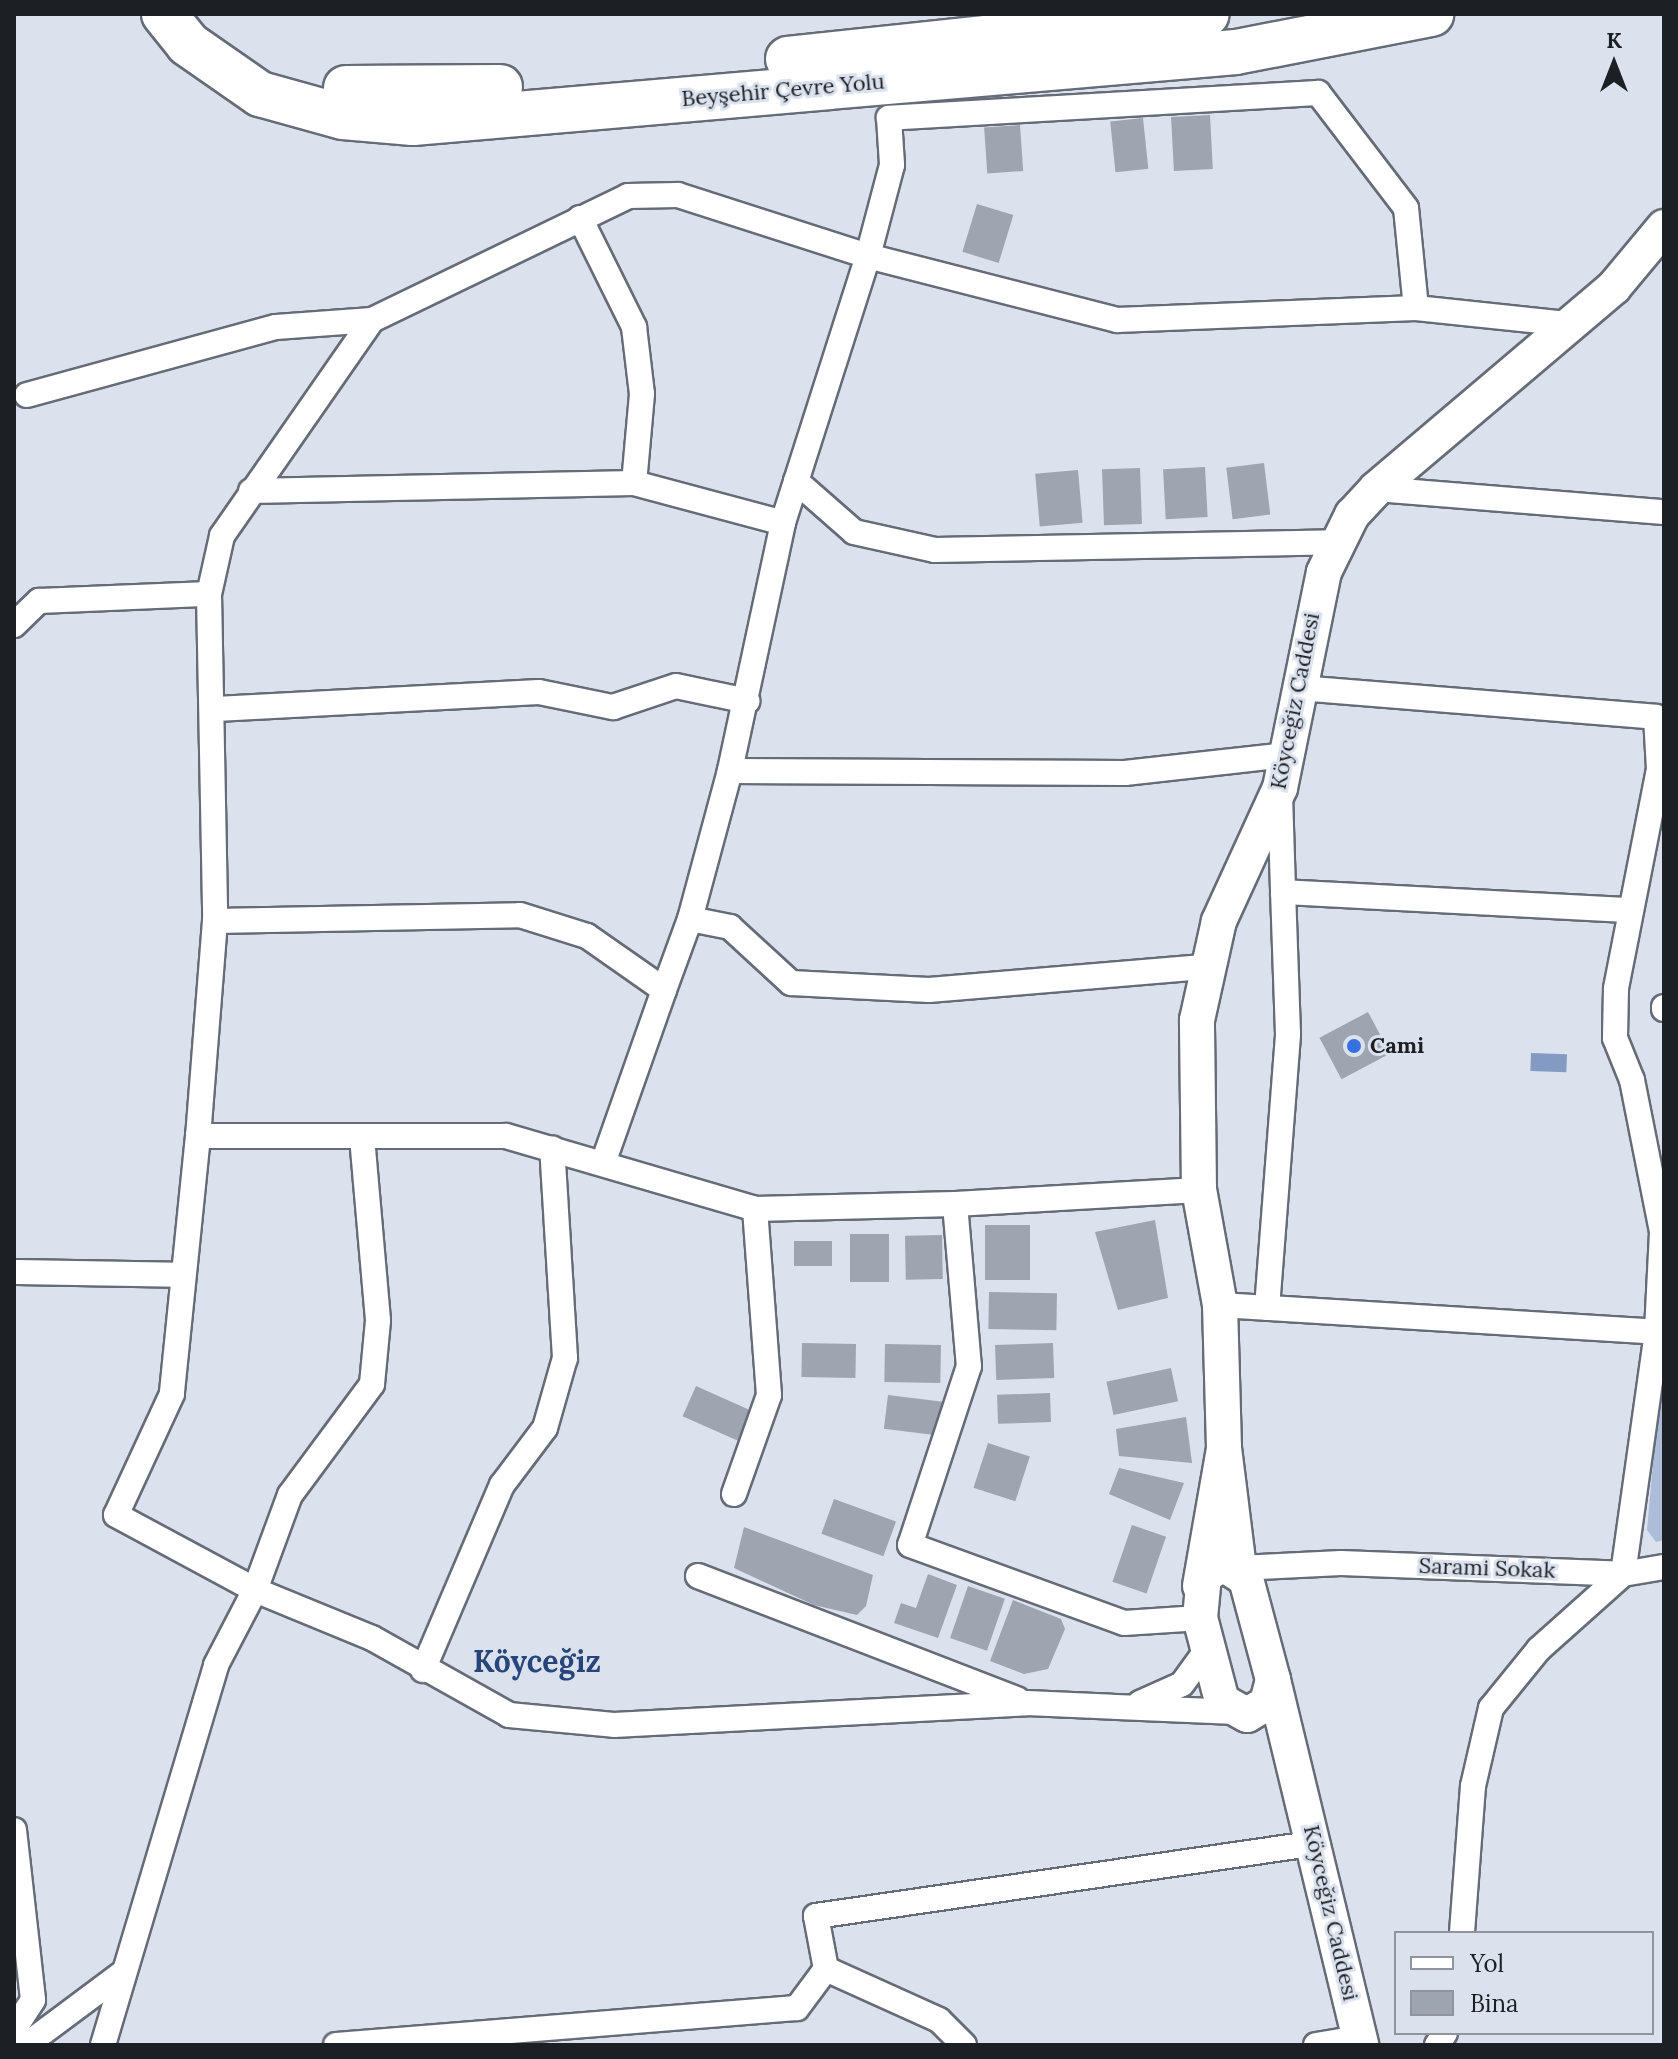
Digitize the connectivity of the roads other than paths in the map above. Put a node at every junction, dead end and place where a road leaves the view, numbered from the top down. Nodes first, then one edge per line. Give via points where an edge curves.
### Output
1 (164, 14) edge
2 (201, 14) edge
3 (1207, 14) edge
4 (1431, 14) edge
5 (580, 218) junction
6 (1664, 227) edge
7 (868, 256) junction
8 (1416, 308) junction
9 (372, 320) junction
10 (1569, 324) junction
11 (27, 395) dead end
12 (796, 481) junction
13 (634, 483) junction
14 (1376, 489) junction
15 (251, 491) junction
16 (1664, 512) edge
17 (783, 523) junction
18 (1336, 542) junction
19 (209, 594) junction
20 (14, 625) edge
21 (1299, 688) junction
22 (747, 701) junction
23 (216, 709) junction
24 (1660, 718) edge
25 (1285, 755) junction
26 (730, 771) junction
27 (1280, 788) junction
28 (1283, 892) junction
29 (1629, 910) junction
30 (690, 919) junction
31 (215, 921) junction
32 (1203, 967) junction
33 (664, 990) junction
34 (198, 1136) junction
35 (362, 1137) junction
36 (552, 1148) junction
37 (604, 1160) junction
38 (1199, 1190) junction
39 (955, 1204) junction
40 (755, 1209) junction
41 (14, 1272) edge
42 (180, 1275) junction
43 (1220, 1305) junction
44 (1267, 1308) junction
45 (1657, 1332) junction
46 (1224, 1448) junction
47 (734, 1494) dead end
48 (1309, 1563) junction
49 (1664, 1567) edge
50 (1239, 1568) junction
51 (1623, 1574) junction
52 (698, 1576) dead end
53 (255, 1590) junction
54 (1255, 1610) junction
55 (1202, 1618) junction
56 (423, 1670) junction
57 (1273, 1680) junction
58 (1027, 1703) junction
59 (1130, 1706) junction
60 (1234, 1713) junction
61 (1299, 1782) junction
62 (14, 1830) edge
63 (1317, 1843) junction
64 (1462, 1931) edge
65 (826, 1969) junction
66 (126, 1971) junction
67 (14, 2029) edge
68 (1360, 2041) edge
69 (26, 2045) edge
70 (103, 2045) edge
71 (336, 2045) edge
72 (964, 2045) edge
73 (1316, 2045) edge

1 - 4 highway, Beyşehir Çevre Yolu via 188,44 260,94 343,117 413,123 1236,52
2 - 3 highway, Beyşehir Çevre Yolu via 284,75 366,92 497,87
5 - 7 street via 628,196 678,195
5 - 9 street
5 - 13 street via 634,327 642,394
6 - 10 street, Köyceğiz Caddesi via 1636,264
7 - 8 street via 1117,320
7 - 8 street via 892,165 889,118 1318,93 1406,208
7 - 12 street
8 - 10 street
9 - 11 street via 276,327
9 - 15 street
10 - 14 street, Köyceğiz Caddesi
12 - 17 street
12 - 18 street via 854,532 935,550
13 - 15 street
13 - 17 street
14 - 16 street
14 - 18 street, Köyceğiz Caddesi
15 - 19 street via 222,536
17 - 22 street
18 - 21 street, Köyceğiz Caddesi via 1315,600
19 - 20 street via 39,601
19 - 23 street
21 - 24 street
21 - 25 street, Köyceğiz Caddesi
22 - 23 street via 676,686 613,707 539,692
22 - 26 street
23 - 31 street
24 - 29 street via 1659,769
25 - 26 street via 1125,773
25 - 27 street, Köyceğiz Caddesi
26 - 30 street
27 - 28 street
27 - 32 street, Köyceğiz Caddesi
28 - 29 street
28 - 44 street via 1288,1034
29 - 45 street via 1615,1038 1632,1080 1662,1232
30 - 32 street via 730,927 791,983 929,990
30 - 33 street
31 - 33 street via 520,915 587,936
31 - 34 street
32 - 38 street, Köyceğiz Caddesi via 1195,1074
33 - 37 street
34 - 35 street
34 - 42 street
35 - 36 street via 506,1136
35 - 53 street via 378,1320 372,1384 290,1495
36 - 37 street
36 - 56 street via 565,1358 545,1428 502,1485
37 - 40 street
38 - 39 street
38 - 43 street, Köyceğiz Caddesi
39 - 40 street
39 - 55 street via 969,1366 910,1545 1124,1623
40 - 47 street via 769,1395
41 - 42 street
42 - 53 street via 172,1394 116,1515
43 - 44 street
43 - 46 street, Köyceğiz Caddesi
44 - 45 street
45 - 51 street
46 - 50 street, Köyceğiz Caddesi
46 - 55 street, Köyceğiz Caddesi
48 - 50 street, Sarami Sokak
48 - 51 street, Sarami Sokak
48 - 54 street via 1275,1581
49 - 51 street, Sarami Sokak
50 - 54 street, Köyceğiz Caddesi
50 - 55 street via 1216,1566
51 - 64 street via 1539,1649 1491,1708 1473,1786
52 - 58 street
53 - 56 street via 372,1638
53 - 66 street via 216,1665
54 - 57 street, Köyceğiz Caddesi
55 - 59 street via 1182,1684
55 - 60 street
56 - 58 street via 509,1715 614,1725
57 - 60 street via 1263,1708
57 - 61 street, Köyceğiz Caddesi
58 - 59 street
59 - 60 street
60 - 61 street, Köyceğiz Caddesi
61 - 63 street, Köyceğiz Caddesi
62 - 67 street via 33,2000
63 - 65 street via 816,1916
63 - 68 street, Köyceğiz Caddesi
65 - 71 street via 797,2008
65 - 72 street via 939,2020
66 - 69 street
66 - 70 street
68 - 73 street

